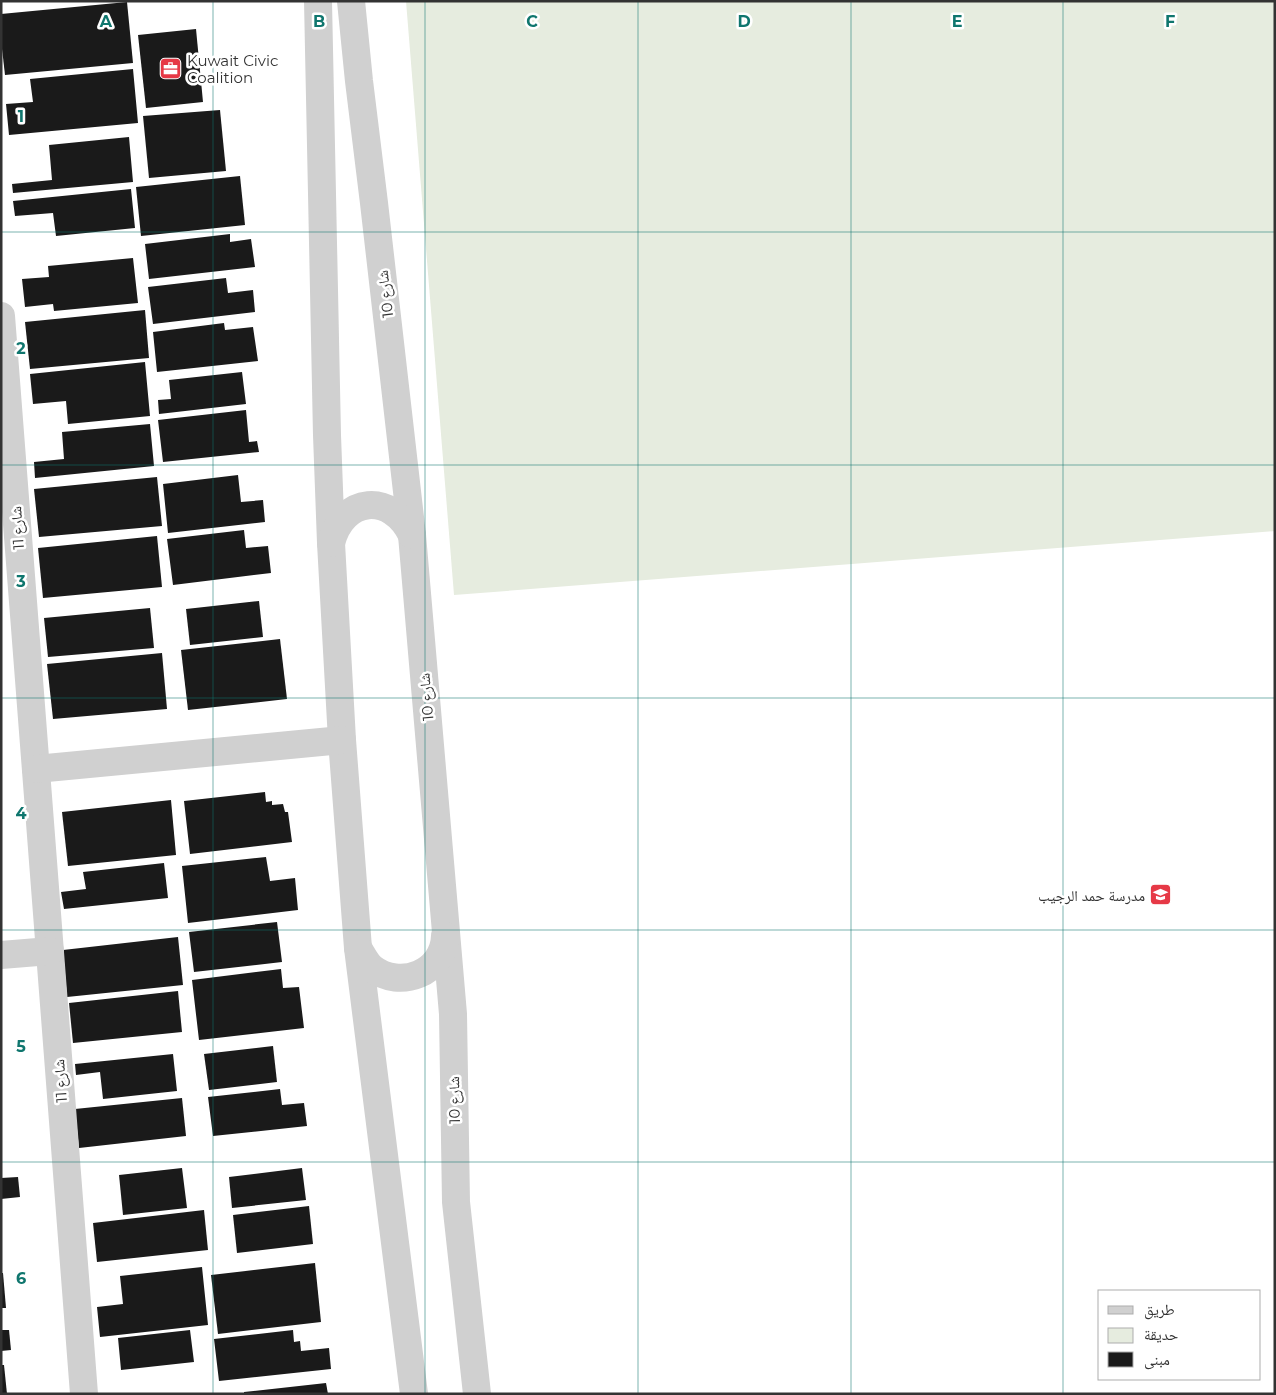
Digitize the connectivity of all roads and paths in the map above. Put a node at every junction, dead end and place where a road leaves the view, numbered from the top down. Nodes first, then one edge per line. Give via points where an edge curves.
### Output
1 (318, 1) edge
2 (351, 1) edge
3 (2, 324) edge
4 (412, 535) junction
5 (331, 543) junction
6 (342, 740) junction
7 (36, 769) junction
8 (445, 923) junction
9 (358, 948) junction
10 (50, 951) junction
11 (1, 955) edge
12 (84, 1394) edge
13 (414, 1394) edge
14 (477, 1394) edge

1 - 5 street
2 - 4 street, شارع 10
3 - 7 street, شارع 11
4 - 5 street via 406,522 395,512 382,506 368,506 354,509 343,518 334,529
4 - 8 street, شارع 10
5 - 6 street
6 - 7 street
6 - 9 street
7 - 10 street, شارع 11
8 - 9 street via 444,946 434,966 414,977 391,978 371,967
8 - 14 street, شارع 10 via 453,1014 456,1202
9 - 13 street
10 - 11 street
10 - 12 street, شارع 11

